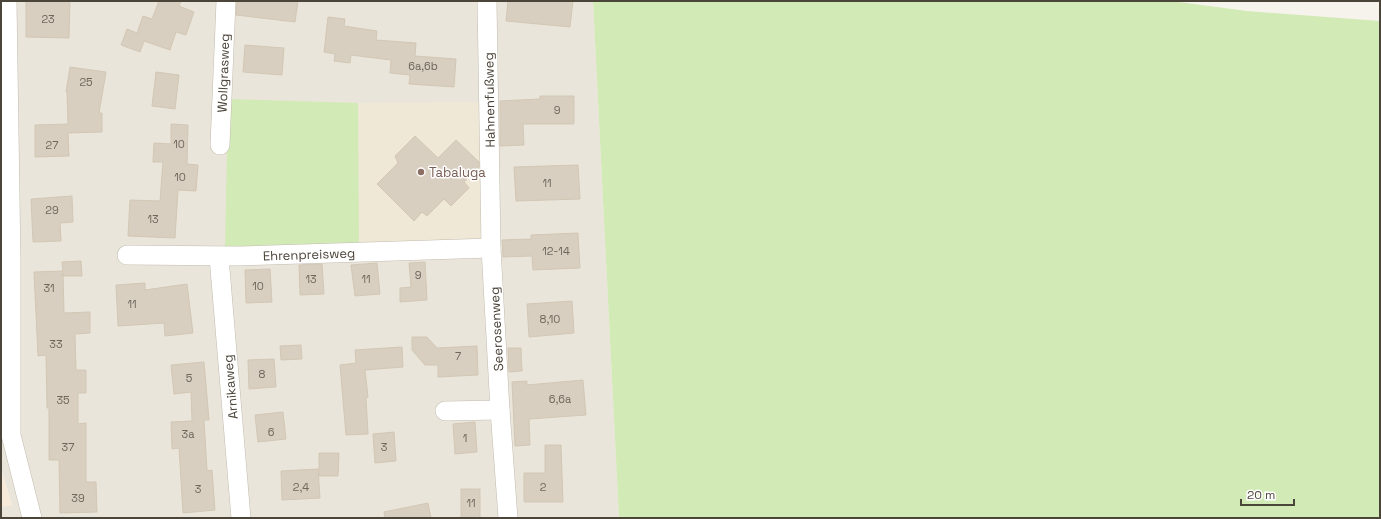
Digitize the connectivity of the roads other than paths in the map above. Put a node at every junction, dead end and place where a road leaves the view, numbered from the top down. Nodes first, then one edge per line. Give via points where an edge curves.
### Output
1 (7, 1) edge
2 (226, 1) edge
3 (487, 1) edge
4 (4, 104) edge
5 (220, 145) dead end
6 (491, 248) junction
7 (127, 254) dead end
8 (218, 257) junction
9 (500, 410) junction
10 (445, 412) dead end
11 (32, 518) edge
12 (241, 518) edge
13 (508, 518) edge

1 - 4 street
2 - 5 street, Wollgrasweg
3 - 6 street, Hahnenfußweg
4 - 11 street via 11,262 11,435
6 - 8 street, Ehrenpreisweg
6 - 9 street, Seerosenweg
7 - 8 street, Ehrenpreisweg
8 - 12 street, Arnikaweg
9 - 10 street
9 - 13 street, Seerosenweg

